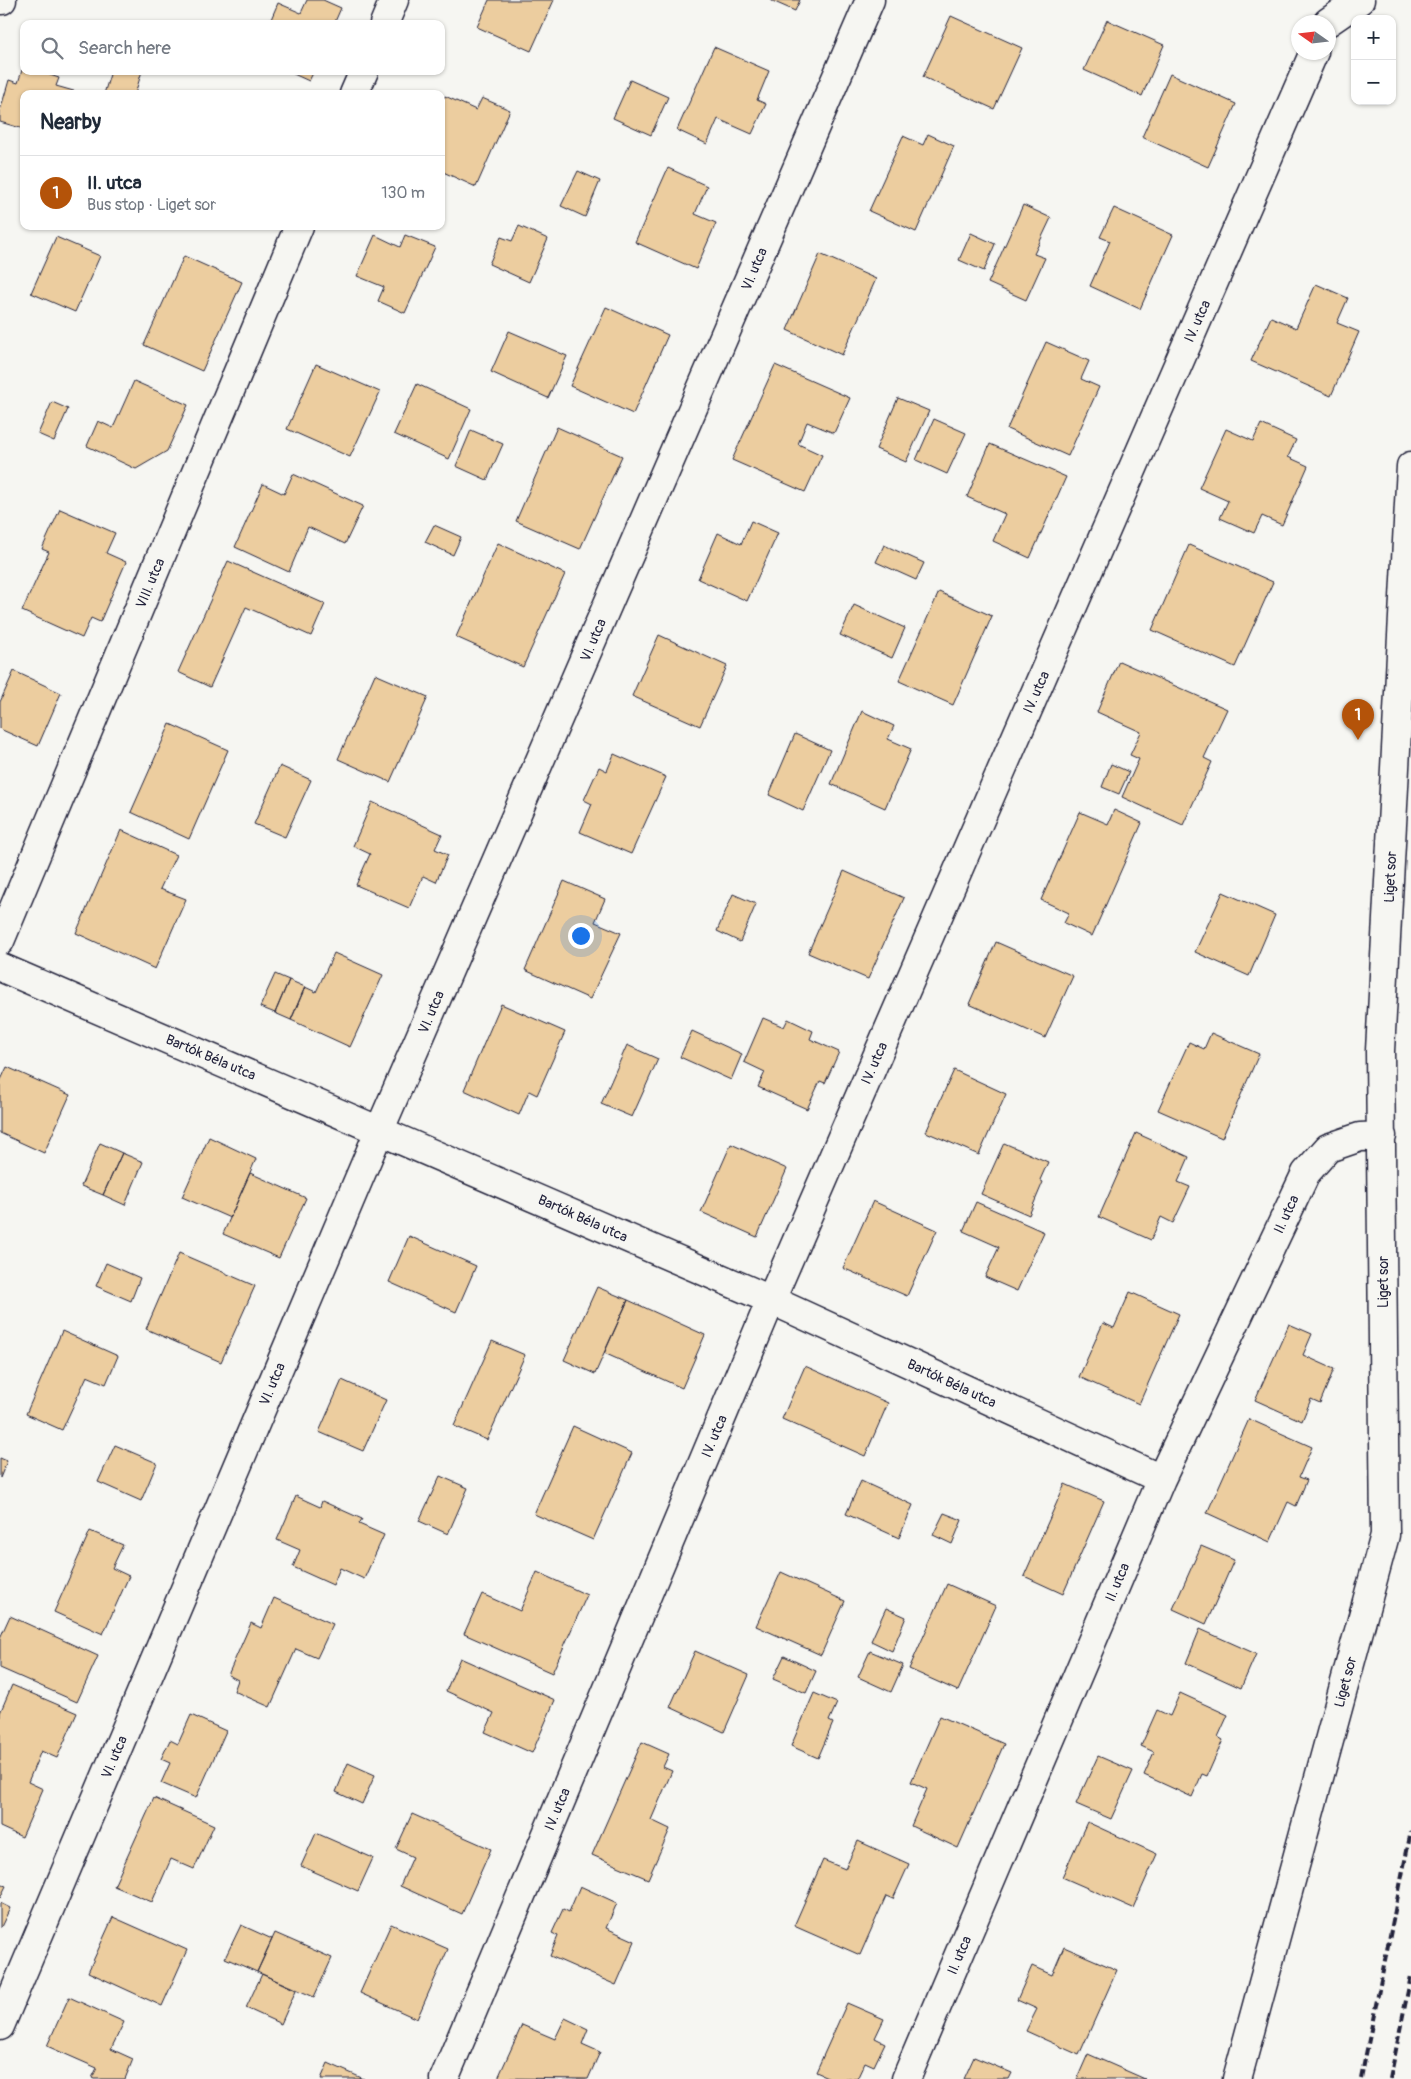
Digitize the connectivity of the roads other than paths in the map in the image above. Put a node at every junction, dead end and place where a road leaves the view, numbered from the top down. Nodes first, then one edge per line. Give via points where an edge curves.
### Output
1 (394, 0) edge
2 (870, 0) edge
3 (1360, 0) edge
4 (1336, 16) edge
5 (386, 20) edge
6 (1311, 60) edge
7 (362, 75) edge
8 (356, 90) edge
9 (297, 230) edge
10 (1411, 466) edge
11 (0, 940) edge
12 (0, 966) edge
13 (380, 1129) junction
14 (1382, 1136) junction
15 (771, 1300) junction
16 (1160, 1480) junction
17 (0, 2026) edge
18 (444, 2079) edge
19 (906, 2079) edge
20 (1236, 2079) edge

1 - 5 street
2 - 13 street, VI. utca
3 - 4 street
6 - 15 street, IV. utca
7 - 8 street
9 - 11 street, VIII. utca
10 - 14 street, Liget sor via 1380,1051
12 - 13 street, Bartók Béla utca
13 - 15 street, Bartók Béla utca
13 - 17 street, VI. utca
14 - 16 street, II. utca via 1360,1137 1328,1148 1306,1173
14 - 20 street, Liget sor via 1385,1535
15 - 16 street, Bartók Béla utca
15 - 18 street, IV. utca
16 - 19 street, II. utca

